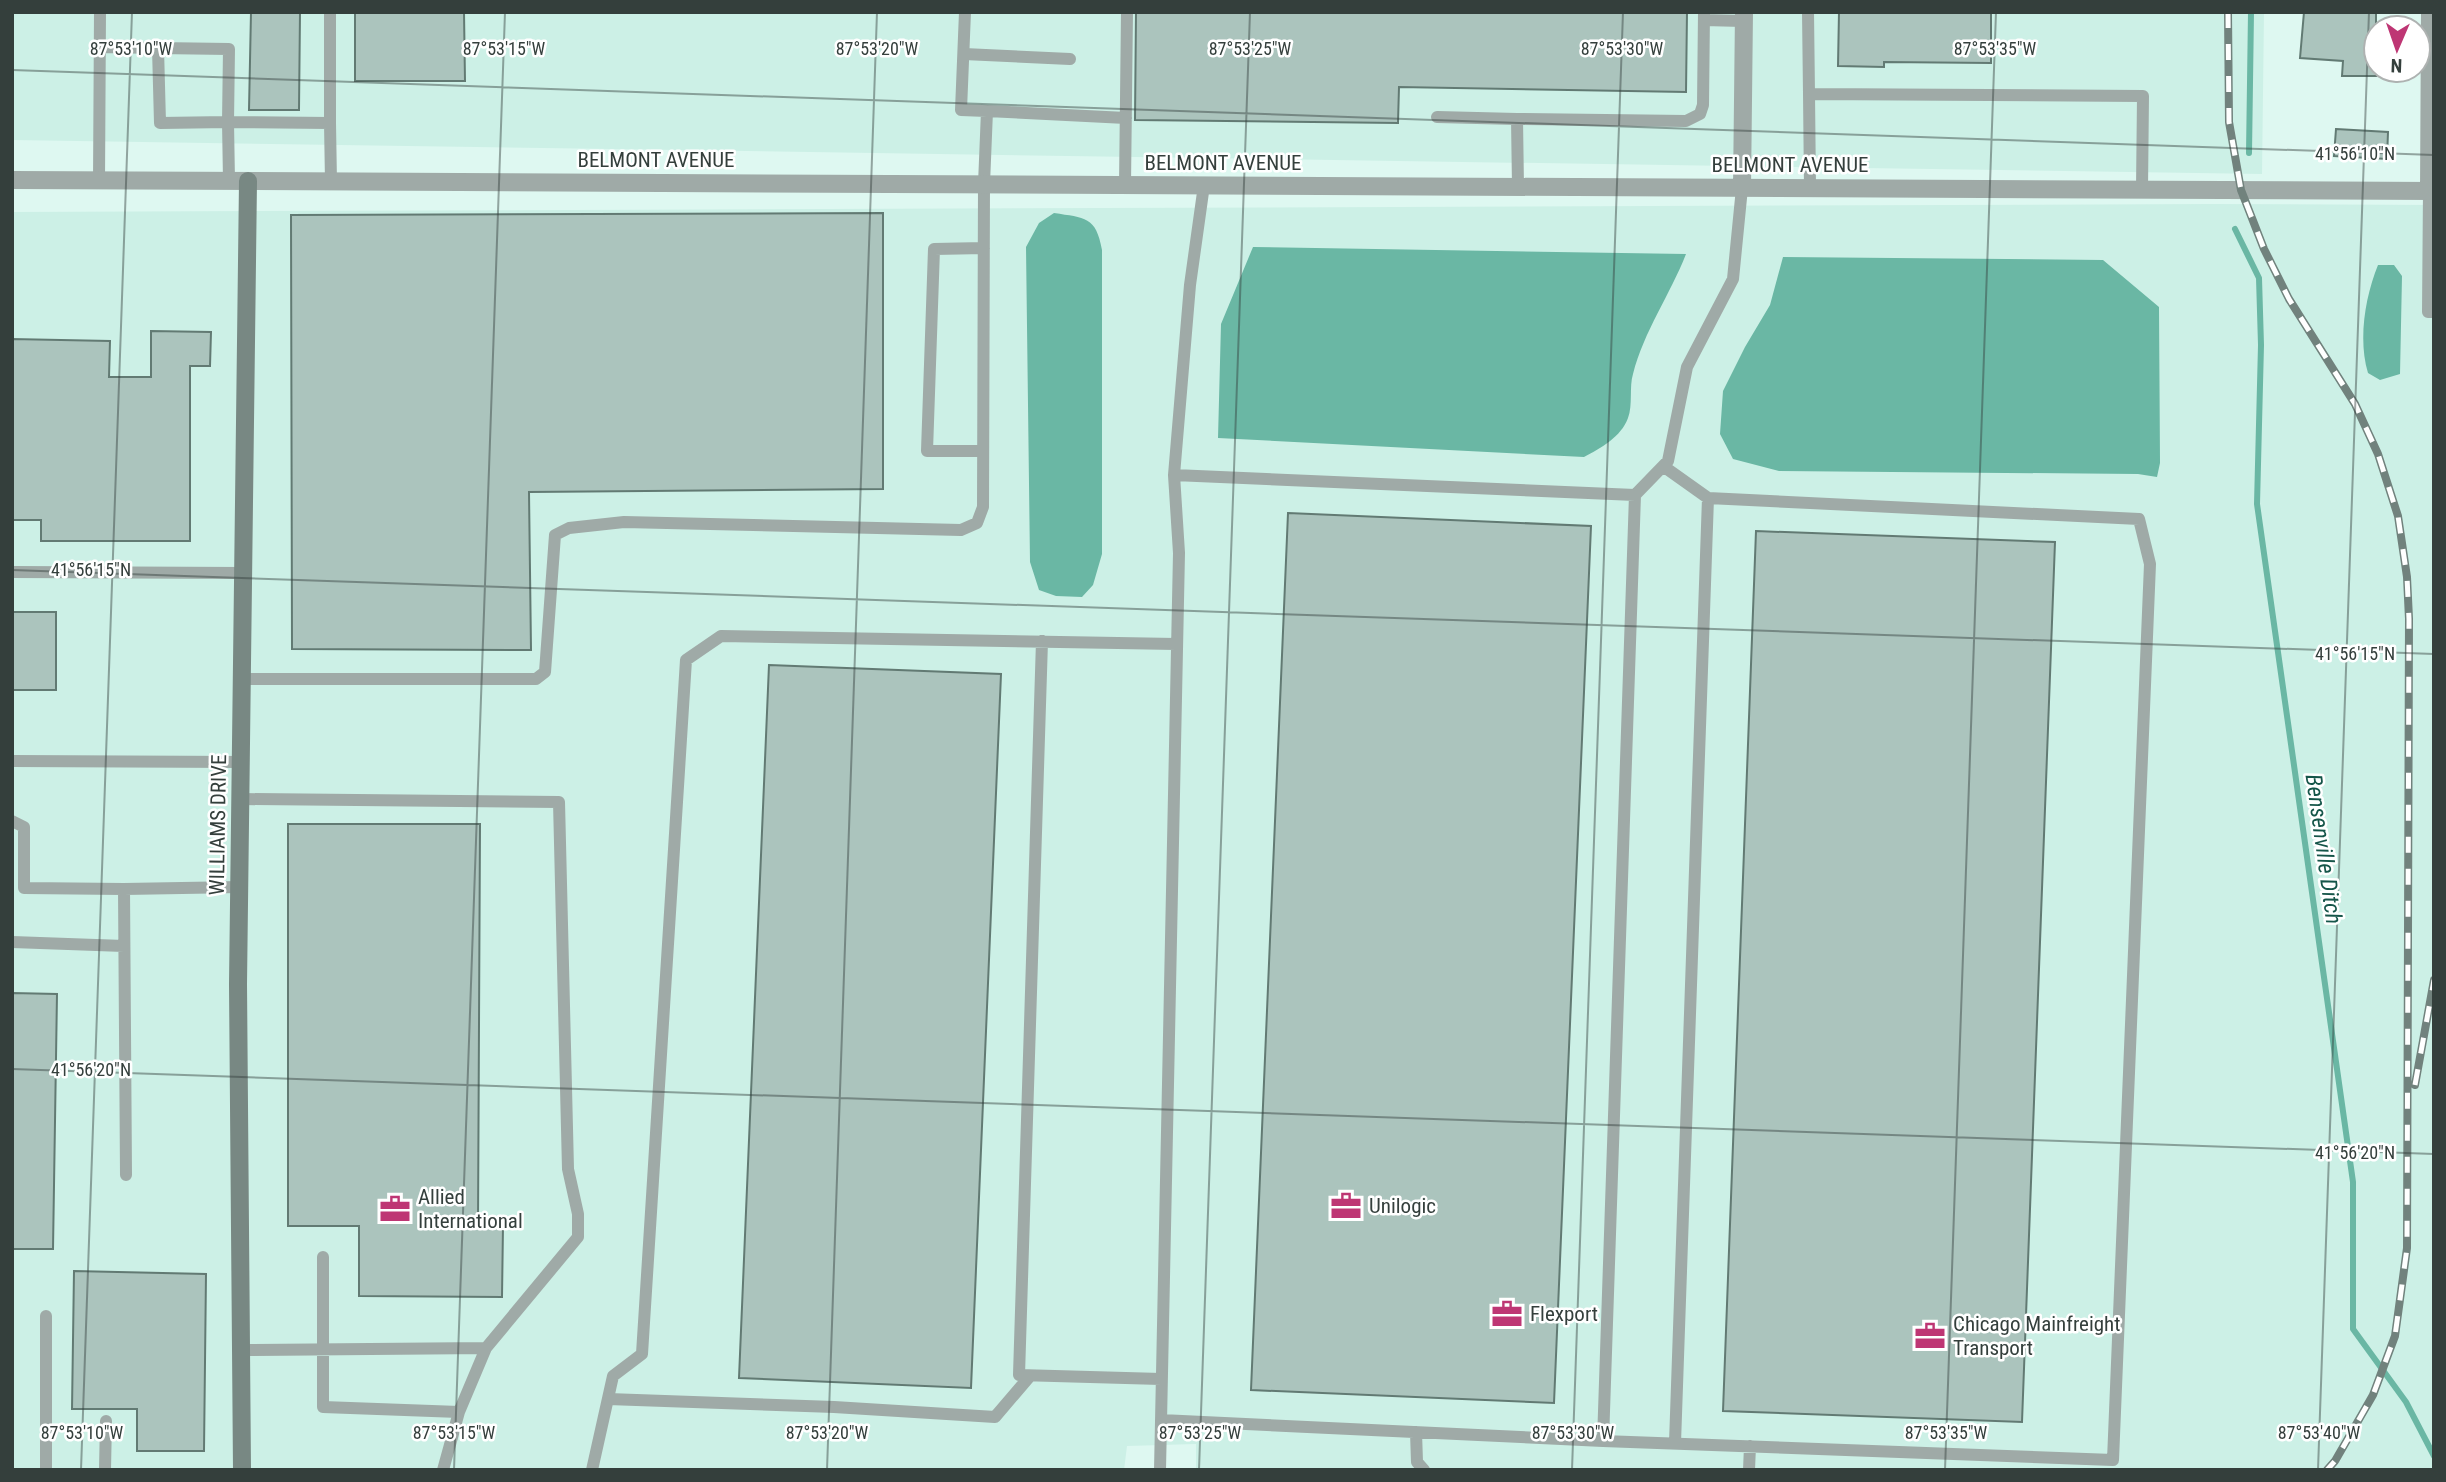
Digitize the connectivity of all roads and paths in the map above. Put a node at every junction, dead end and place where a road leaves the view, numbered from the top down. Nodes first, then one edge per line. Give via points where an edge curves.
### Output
1 (100, 12) edge
2 (330, 12) edge
3 (965, 12) edge
4 (1127, 12) edge
5 (1808, 12) edge
6 (2430, 12) edge
7 (1704, 16) edge
8 (1744, 17) edge
9 (100, 47) junction
10 (158, 48) junction
11 (964, 54) junction
12 (1070, 59) dead end
13 (1809, 94) junction
14 (987, 111) junction
15 (1437, 117) dead end
16 (1126, 118) junction
17 (1517, 119) junction
18 (228, 122) junction
19 (330, 123) junction
20 (12, 180) edge
21 (99, 181) junction
22 (229, 181) junction
23 (248, 181) junction
24 (331, 182) junction
25 (984, 184) junction
26 (1125, 185) junction
27 (1204, 186) junction
28 (1518, 187) junction
29 (1742, 188) junction
30 (1810, 188) junction
31 (2142, 190) junction
32 (2431, 191) edge
33 (984, 248) junction
34 (2434, 312) edge
35 (983, 451) junction
36 (1663, 466) junction
37 (1174, 475) junction
38 (1635, 495) junction
39 (1708, 498) junction
40 (12, 572) edge
41 (244, 573) junction
42 (1042, 641) junction
43 (1177, 644) junction
44 (243, 679) junction
45 (12, 761) edge
46 (242, 762) junction
47 (241, 799) junction
48 (12, 821) edge
49 (240, 887) junction
50 (124, 889) junction
51 (12, 942) edge
52 (124, 946) junction
53 (126, 1175) dead end
54 (323, 1258) dead end
55 (46, 1317) dead end
56 (486, 1348) junction
57 (324, 1349) junction
58 (241, 1350) junction
59 (1030, 1376) junction
60 (1161, 1379) junction
61 (608, 1399) junction
62 (459, 1412) junction
63 (1161, 1420) junction
64 (106, 1421) dead end
65 (1416, 1432) junction
66 (1603, 1441) junction
67 (1675, 1443) junction
68 (1749, 1446) junction
69 (46, 1470) edge
70 (105, 1470) edge
71 (242, 1470) edge
72 (443, 1470) edge
73 (592, 1470) edge
74 (1160, 1470) edge
75 (1424, 1470) edge
76 (1749, 1470) edge

1 - 9 lane
2 - 19 lane
3 - 11 lane
4 - 16 lane
5 - 13 lane
6 - 32 street
7 - 8 lane
7 - 17 lane via 1703,105 1693,119
8 - 29 street
9 - 10 lane
9 - 21 lane
10 - 18 lane via 160,123
10 - 18 lane via 229,49
11 - 12 lane
11 - 14 lane via 961,110
13 - 30 lane
13 - 31 lane via 2143,96
14 - 16 lane
14 - 25 lane
15 - 17 lane
16 - 26 lane
17 - 28 lane
18 - 19 lane
18 - 22 lane
19 - 24 lane
20 - 21 street, BELMONT AVENUE
21 - 22 street, BELMONT AVENUE
22 - 23 street, BELMONT AVENUE
23 - 24 street, BELMONT AVENUE
23 - 41 main road, WILLIAMS DRIVE
24 - 25 street, BELMONT AVENUE
25 - 26 street, BELMONT AVENUE
25 - 33 lane
26 - 27 street, BELMONT AVENUE
27 - 28 street, BELMONT AVENUE
27 - 37 lane via 1190,285
28 - 29 street, BELMONT AVENUE
29 - 30 street, BELMONT AVENUE
29 - 36 lane via 1733,279 1687,367 1668,461
30 - 31 street, BELMONT AVENUE
31 - 32 street, BELMONT AVENUE
32 - 34 lane via 2428,312
33 - 35 lane
33 - 35 lane via 934,249 927,450
35 - 44 lane via 983,507 977,523 961,530 624,522 569,528 555,535 545,672 536,679
36 - 38 lane
36 - 39 lane
37 - 38 lane
37 - 43 lane via 1179,553
38 - 66 lane
39 - 67 lane
39 - 68 lane via 2139,519 2150,564 2113,1460
40 - 41 lane
41 - 44 main road, WILLIAMS DRIVE
42 - 43 lane
42 - 59 lane via 1019,1375
42 - 61 lane via 721,636 686,660 642,1354 613,1376
43 - 60 lane
44 - 46 main road, WILLIAMS DRIVE
45 - 46 lane
46 - 47 main road, WILLIAMS DRIVE
47 - 49 main road, WILLIAMS DRIVE
47 - 56 lane via 559,802 568,1169 578,1237
48 - 50 lane via 23,827 24,888
49 - 50 lane
49 - 58 main road, WILLIAMS DRIVE
50 - 52 lane
51 - 52 lane
52 - 53 lane
54 - 57 lane
55 - 69 lane
56 - 57 lane
56 - 62 lane
57 - 58 lane
57 - 62 lane via 323,1407
58 - 71 main road, WILLIAMS DRIVE
59 - 60 lane
59 - 61 lane via 995,1417
60 - 63 lane
61 - 73 lane
62 - 72 lane
63 - 65 lane
63 - 74 lane
64 - 70 lane
65 - 66 lane
65 - 75 lane via 1417,1462
66 - 67 lane
67 - 68 lane
68 - 76 lane

